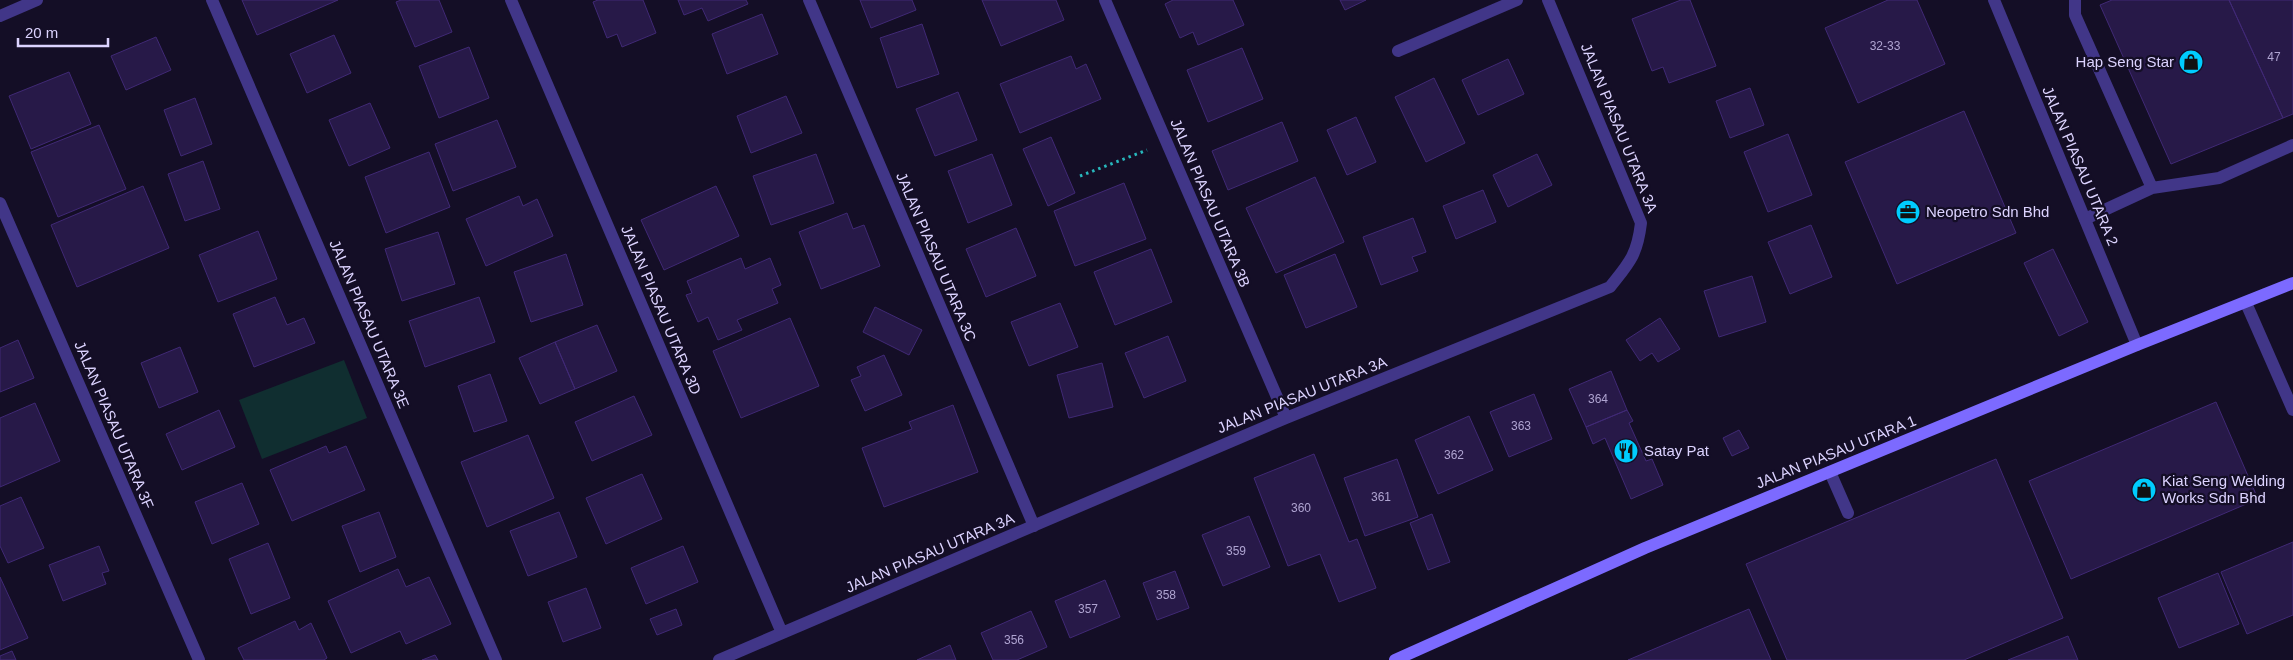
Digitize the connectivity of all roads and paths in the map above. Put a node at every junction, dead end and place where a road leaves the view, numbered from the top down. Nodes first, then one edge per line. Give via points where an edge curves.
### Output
1 (37, 0) edge
2 (212, 0) edge
3 (511, 0) edge
4 (809, 0) edge
5 (1105, 0) edge
6 (1517, 0) edge
7 (1548, 0) edge
8 (1994, 0) edge
9 (2075, 0) edge
10 (0, 16) edge
11 (1398, 51) dead end
12 (1166, 142) junction
13 (2293, 145) edge
14 (1080, 176) dead end
15 (2152, 188) junction
16 (0, 203) edge
17 (2085, 219) junction
18 (2293, 283) edge
19 (2246, 302) junction
20 (2137, 345) junction
21 (2293, 410) edge
22 (1286, 418) junction
23 (1830, 472) junction
24 (1848, 513) dead end
25 (1034, 526) junction
26 (782, 633) junction
27 (199, 660) edge
28 (496, 660) edge
29 (719, 660) edge
30 (1395, 660) edge

1 - 10 street
2 - 28 street, JALAN PIASAU UTARA 3E
3 - 26 street, JALAN PIASAU UTARA 3D
4 - 25 street, JALAN PIASAU UTARA 3C
5 - 12 street, JALAN PIASAU UTARA 3B
6 - 11 street
7 - 22 street, JALAN PIASAU UTARA 3A via 1642,223 1634,256 1610,288
8 - 17 street, JALAN PIASAU UTARA 2
9 - 15 street via 2075,16
12 - 14 path
12 - 22 street, JALAN PIASAU UTARA 3B
13 - 15 street via 2219,178
15 - 17 street
16 - 27 street, JALAN PIASAU UTARA 3F
17 - 20 street, JALAN PIASAU UTARA 2
18 - 19 street, JALAN PIASAU UTARA 1
19 - 20 street, JALAN PIASAU UTARA 1
19 - 21 street
20 - 23 street, JALAN PIASAU UTARA 1
22 - 25 street, JALAN PIASAU UTARA 3A
23 - 24 street
23 - 30 street, JALAN PIASAU UTARA 1 via 1645,548
25 - 26 street, JALAN PIASAU UTARA 3A
26 - 29 street, JALAN PIASAU UTARA 3A

